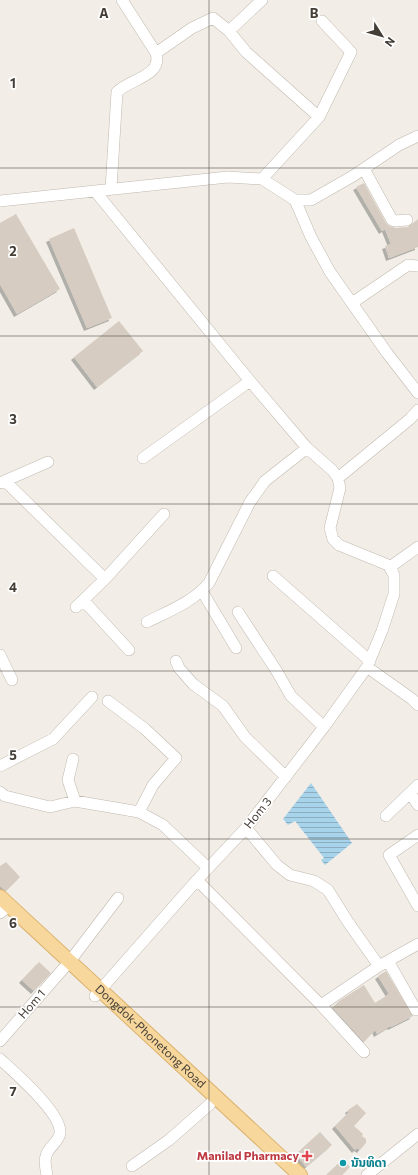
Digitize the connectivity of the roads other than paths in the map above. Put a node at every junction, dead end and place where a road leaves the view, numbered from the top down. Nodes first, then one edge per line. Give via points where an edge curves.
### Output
1 (122, 0) edge
2 (262, 0) edge
3 (322, 21) dead end
4 (229, 31) junction
5 (156, 53) junction
6 (319, 117) junction
7 (418, 136) edge
8 (364, 169) junction
9 (262, 179) junction
10 (111, 189) junction
11 (95, 191) junction
12 (294, 200) junction
13 (0, 201) edge
14 (407, 220) dead end
15 (418, 266) edge
16 (352, 302) junction
17 (250, 381) junction
18 (418, 393) edge
19 (418, 410) edge
20 (307, 448) junction
21 (143, 458) dead end
22 (48, 462) dead end
23 (338, 478) junction
24 (2, 482) edge
25 (164, 514) dead end
26 (418, 547) edge
27 (390, 567) junction
28 (273, 576) dead end
29 (105, 579) junction
30 (202, 592) junction
31 (238, 612) dead end
32 (147, 622) dead end
33 (236, 648) dead end
34 (129, 650) dead end
35 (0, 655) edge
36 (176, 661) dead end
37 (369, 664) junction
38 (12, 680) dead end
39 (92, 697) dead end
40 (416, 698) edge
41 (108, 701) dead end
42 (324, 727) junction
43 (73, 759) dead end
44 (0, 766) edge
45 (286, 778) junction
46 (414, 789) edge
47 (0, 792) edge
48 (75, 801) junction
49 (418, 804) edge
50 (139, 812) junction
51 (386, 816) dead end
52 (246, 828) junction
53 (418, 835) edge
54 (208, 868) junction
55 (197, 880) junction
56 (118, 898) dead end
57 (418, 906) edge
58 (2, 907) edge
59 (418, 944) edge
60 (68, 964) junction
61 (384, 964) junction
62 (98, 993) junction
63 (321, 1005) junction
64 (416, 1010) dead end
65 (0, 1041) edge
66 (364, 1052) dead end
67 (0, 1059) edge
68 (210, 1104) junction
69 (418, 1134) edge
70 (132, 1166) dead end
71 (47, 1175) edge
72 (288, 1175) edge
73 (300, 1175) edge
74 (367, 1175) edge

1 - 5 street
2 - 4 street
3 - 6 street via 351,52
4 - 5 street via 213,18 192,28
4 - 6 street via 246,52
5 - 10 street via 156,67 122,87 115,98
6 - 9 street
7 - 8 street via 399,145
8 - 12 street via 311,200
8 - 14 street via 392,220
9 - 10 street via 228,177
9 - 12 street
10 - 11 street
11 - 13 street
11 - 17 street
12 - 16 street via 330,272
15 - 16 street via 408,265
16 - 18 street
17 - 20 street
17 - 21 street
19 - 23 street
20 - 23 street
20 - 30 street via 265,481 250,502
22 - 24 street
23 - 27 street via 340,488 330,528 332,539 338,545
24 - 29 street
25 - 29 street
26 - 27 street
27 - 37 street, Hom 3 via 395,581 394,594
28 - 37 street
29 - 34 street via 79,604
30 - 32 street
30 - 33 street
31 - 42 street via 291,696
35 - 38 street
36 - 45 street via 194,684 223,706 245,737
37 - 40 street
37 - 42 street, Hom 3
39 - 44 street via 53,739
41 - 50 street via 145,729 176,758 153,785
42 - 45 street, Hom 3
43 - 48 street via 68,780
45 - 52 street, Hom 3
46 - 49 street
46 - 51 street
47 - 48 street via 4,796 50,807
48 - 50 street
50 - 54 street via 163,825
52 - 54 street, Hom 3
52 - 61 street via 277,865 290,876 314,881 328,890 348,922
53 - 57 street via 389,856
54 - 55 street, Hom 3
55 - 62 street, Hom 3
55 - 63 street
56 - 60 street, Hom 1
58 - 60 main road, Dongdok-Phonetong Road
59 - 61 street
60 - 62 main road, Dongdok-Phonetong Road
60 - 65 street, Hom 1
61 - 63 street
61 - 64 street
62 - 68 main road, Dongdok-Phonetong Road
62 - 73 main road, Dongdok-Phonetong Road
63 - 66 street
67 - 71 street via 45,1103 58,1126 59,1138 46,1157
68 - 70 street via 169,1140
68 - 72 main road, Dongdok-Phonetong Road
69 - 74 street

